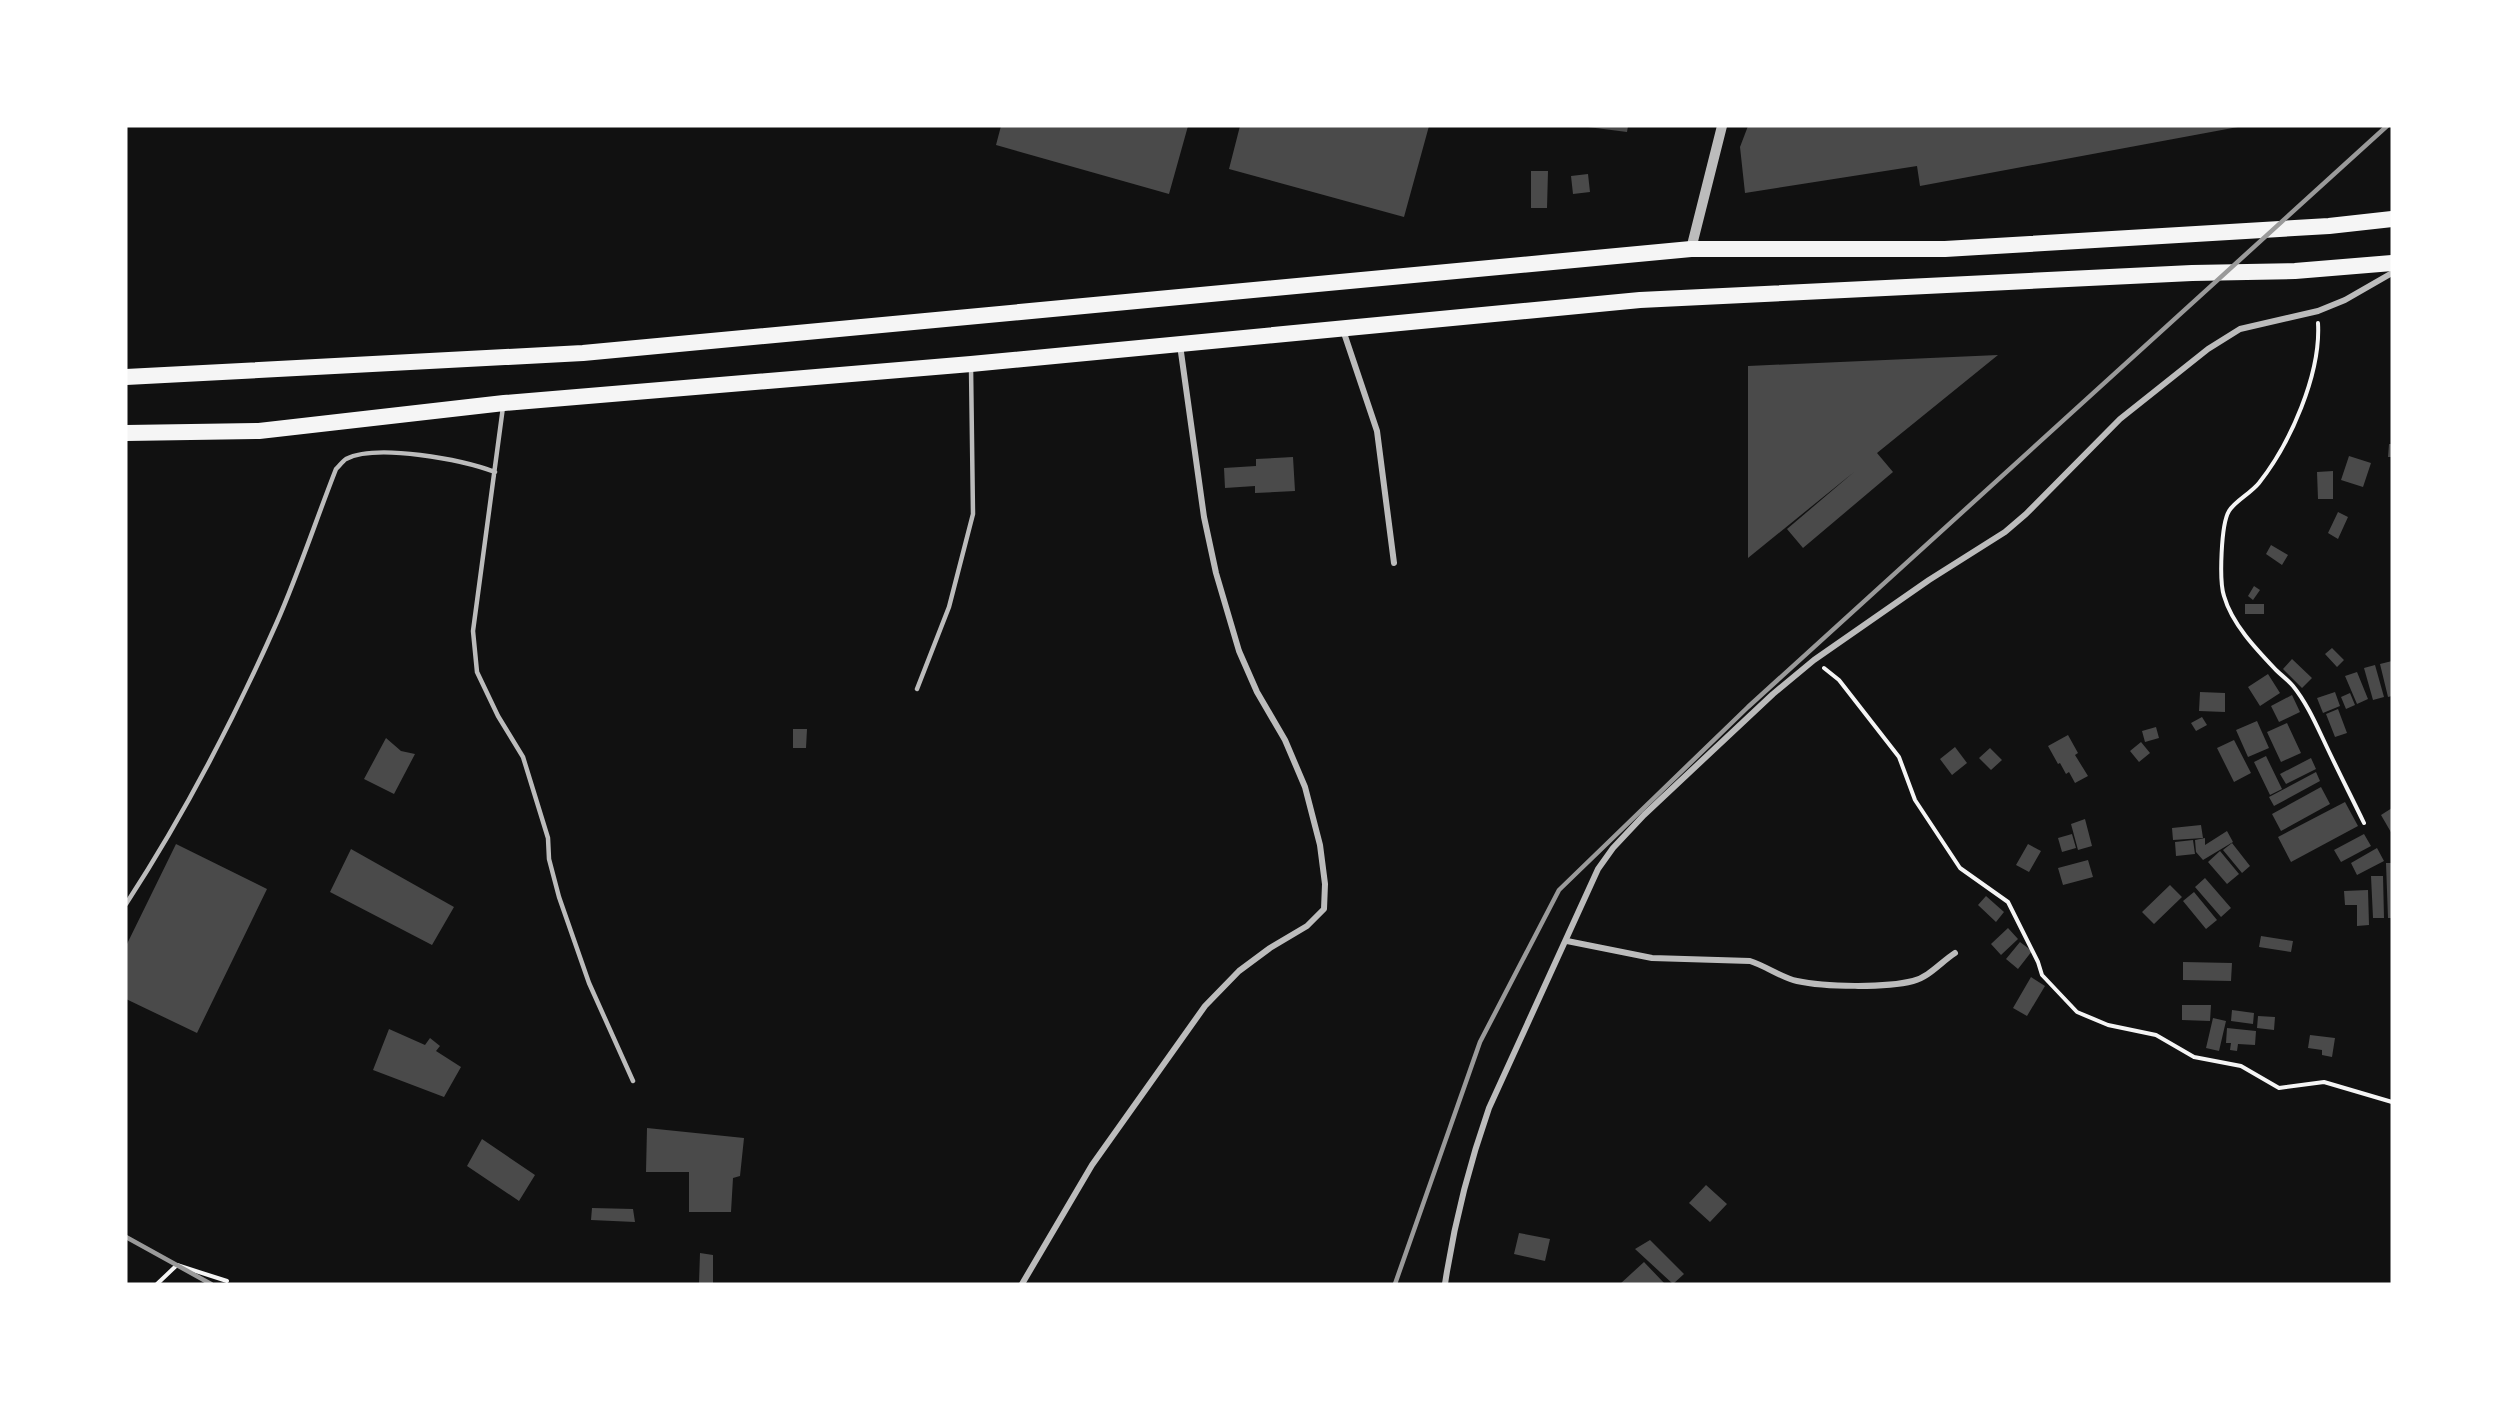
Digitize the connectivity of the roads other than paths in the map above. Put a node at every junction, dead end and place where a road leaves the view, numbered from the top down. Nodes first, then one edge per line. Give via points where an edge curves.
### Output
1 (1722, 126) edge
2 (2392, 219) edge
3 (1691, 249) junction
4 (2392, 263) edge
5 (2392, 273) edge
6 (1342, 329) junction
7 (1180, 345) junction
8 (971, 364) junction
9 (126, 377) edge
10 (504, 403) junction
11 (126, 434) edge
12 (495, 472) junction
13 (1394, 563) dead end
14 (917, 689) dead end
15 (126, 904) edge
16 (1567, 941) junction
17 (1955, 953) dead end
18 (633, 1081) dead end
19 (1022, 1284) edge
20 (1445, 1284) edge

1 - 3 street
2 - 3 highway via 1945,249
3 - 9 highway via 583,353
4 - 6 highway via 2295,271 1640,300
5 - 16 street via 2345,300 2318,311 2240,329 2208,349 2120,419 2005,532 1814,660 1700,761 1613,848 1590,886
6 - 7 highway
6 - 13 street via 1377,431
7 - 8 highway
7 - 19 street via 1204,517 1216,573 1239,651 1305,787 1320,845 1324,909 1307,926 1239,971 1204,1006 1092,1165
8 - 10 highway
8 - 14 lane via 973,514 949,607
10 - 11 highway via 259,431
10 - 12 lane
12 - 15 lane via 390,452 353,457 336,469 277,621 217,747
12 - 18 lane via 473,631 477,672 523,757 548,838 559,897 589,982
16 - 17 street via 1668,960 1750,961 1795,981 1851,987 1913,981
16 - 20 street via 1531,1013 1476,1144 1451,1242

